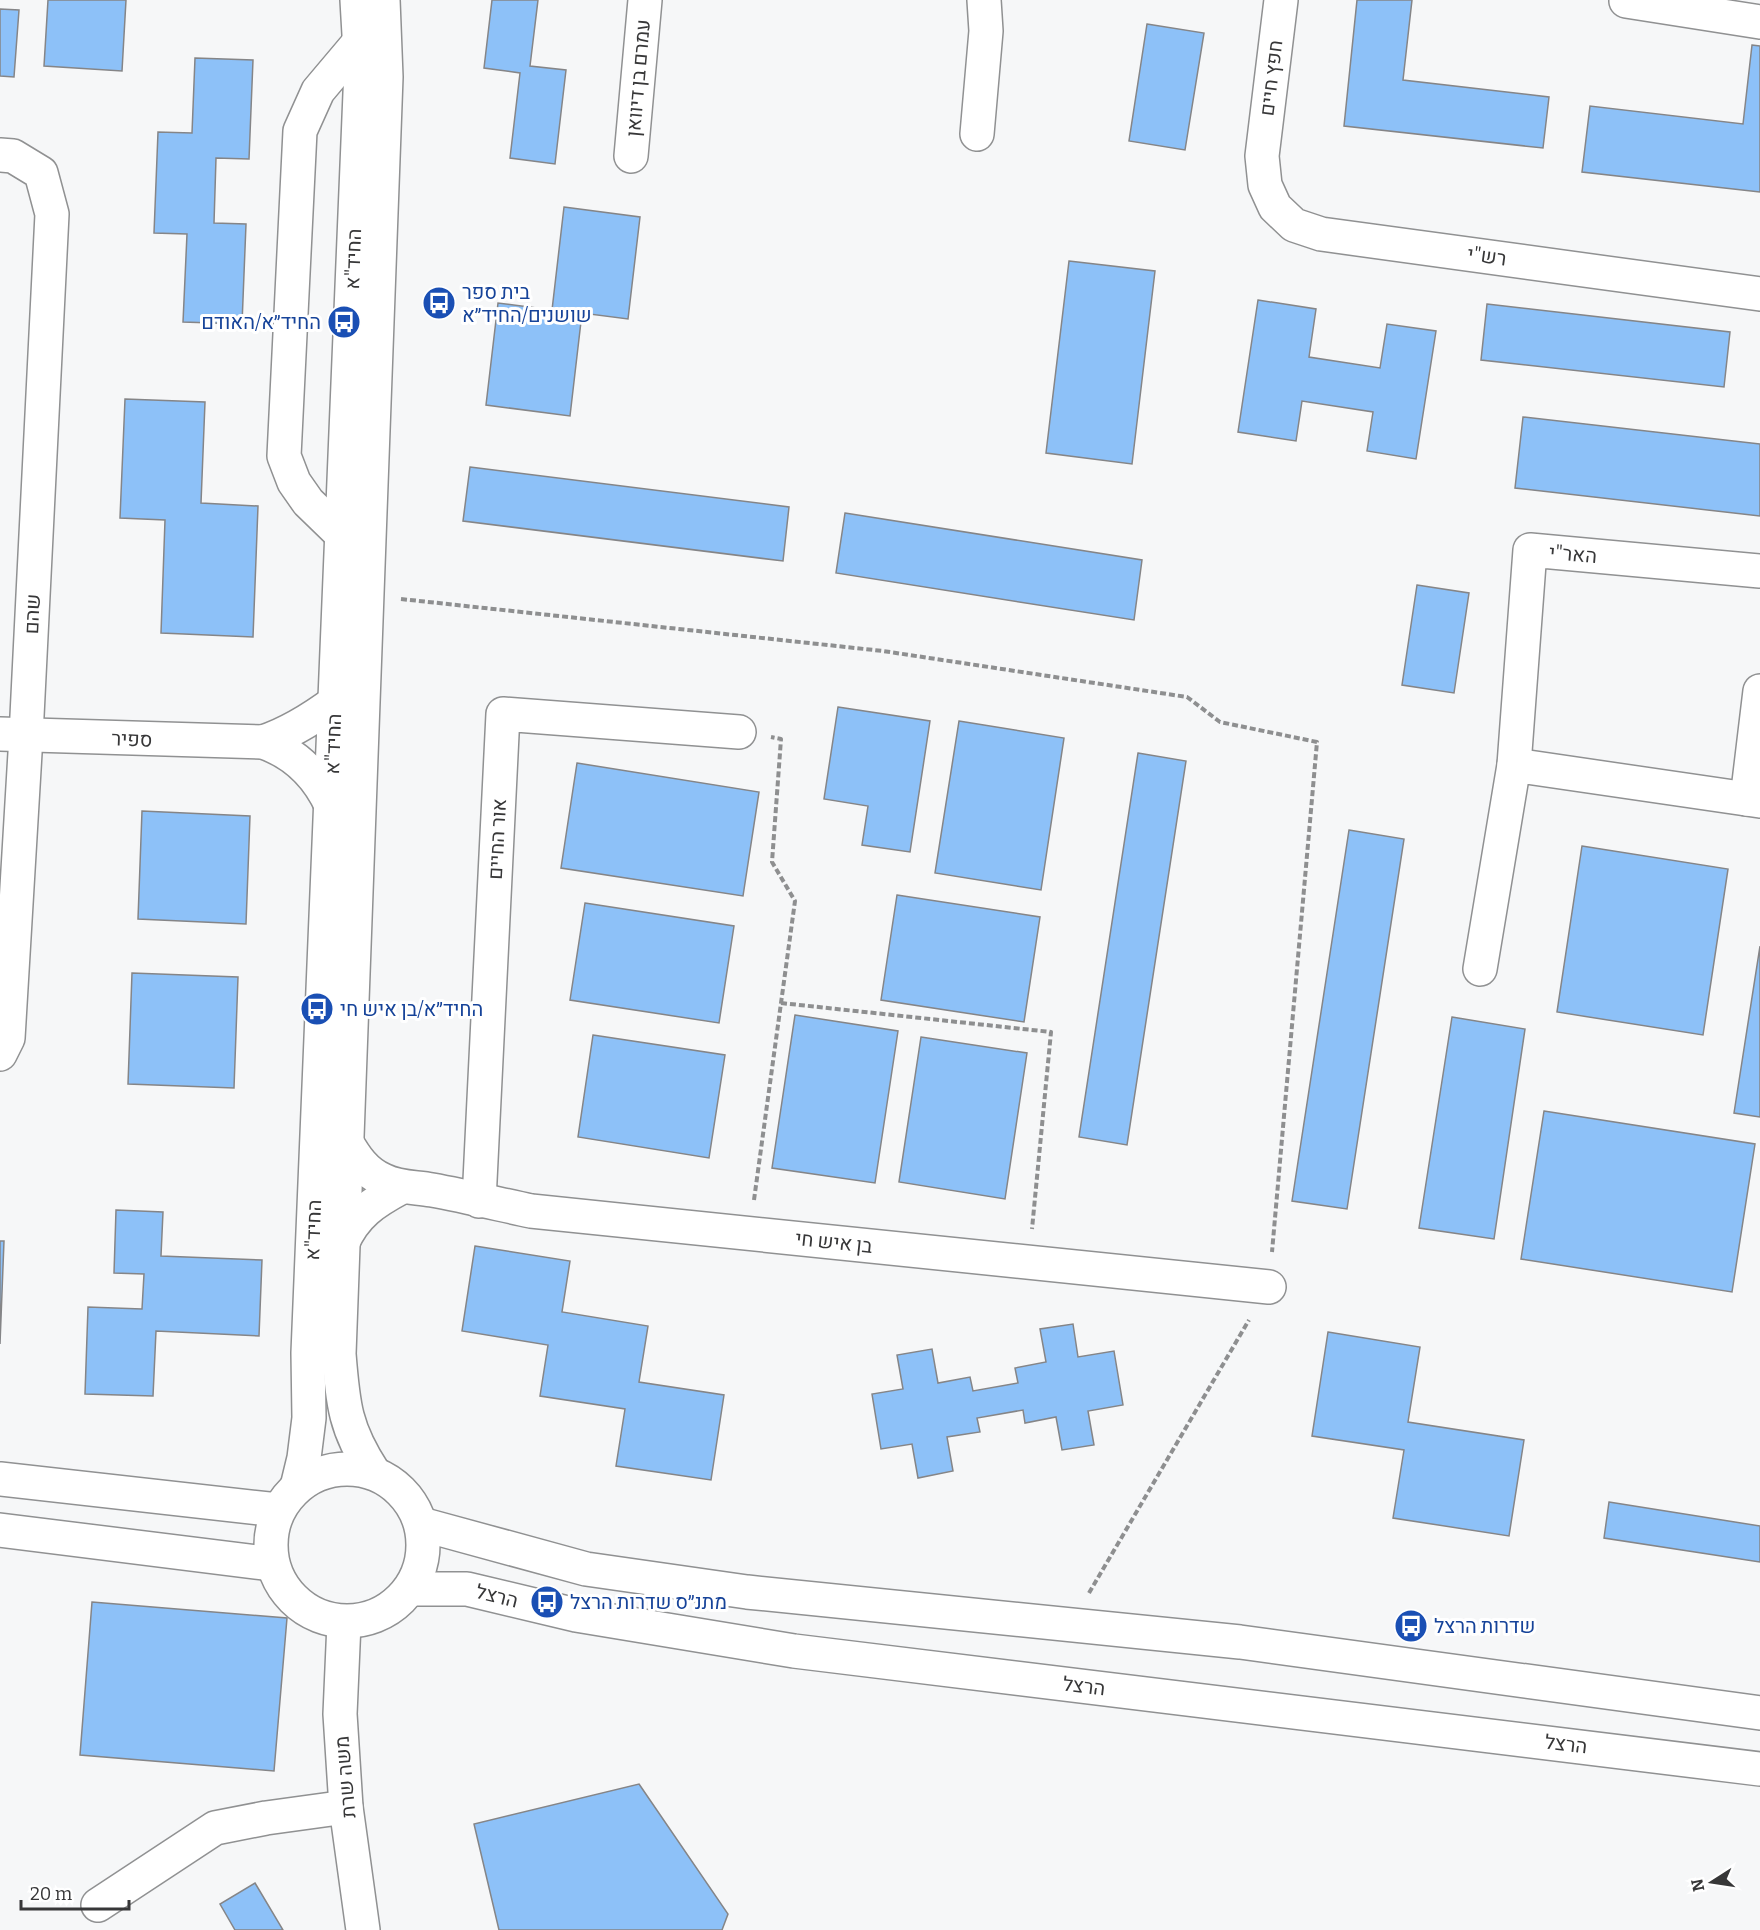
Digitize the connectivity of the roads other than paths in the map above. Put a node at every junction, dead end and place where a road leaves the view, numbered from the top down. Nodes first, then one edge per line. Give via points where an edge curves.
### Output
1 (357, 0) edge
2 (383, 0) edge
3 (645, 0) edge
4 (984, 0) edge
5 (1272, 1) edge
6 (1626, 1) edge
7 (1760, 22) edge
8 (361, 40) junction
9 (977, 134) dead end
10 (0, 155) edge
11 (631, 156) dead end
12 (1262, 156) joint
13 (1760, 294) edge
14 (342, 535) junction
15 (1760, 571) edge
16 (1760, 691) edge
17 (335, 702) junction
18 (739, 732) road end
19 (13, 735) edge
20 (263, 742) junction
21 (1514, 765) junction
22 (1754, 800) edge
23 (331, 805) junction
24 (1480, 969) dead end
25 (0, 1054) edge
26 (346, 1141) junction
27 (402, 1187) junction
28 (479, 1201) junction
29 (342, 1244) junction
30 (1269, 1287) road end
31 (374, 1473) junction
32 (0, 1479) edge
33 (287, 1498) junction
34 (421, 1524) junction
35 (0, 1530) edge
36 (272, 1564) junction
37 (411, 1589) junction
38 (344, 1623) junction
39 (1760, 1713) edge
40 (1760, 1769) edge
41 (346, 1807) junction
42 (98, 1905) dead end
43 (363, 1930) edge

1 - 8 street, החיד"א
2 - 26 street, החיד"א via 386,77
3 - 11 street, עמרם בן דיוואן
4 - 9 street via 986,31
5 - 12 street, חפץ חיים
6 - 7 street
8 - 14 street, החיד"א
8 - 14 street via 318,92 300,131 284,456 294,482 308,502
10 - 19 street, שהם via 13,156 40,173 52,214
12 - 13 street, רש"י via 1265,185 1275,207 1294,225 1321,234
14 - 17 street, החיד"א
15 - 21 street, האר"י via 1530,550
16 - 22 street
17 - 20 street, ספיר via 299,727
17 - 23 street, החיד"א
18 - 28 street, אור החיים via 503,714
19 - 20 street, ספיר
19 - 25 street, שהם via 8,1038
20 - 23 street, ספיר via 278,747 306,767
21 - 22 street
21 - 24 street, האר"י
23 - 33 street, החיד"א via 308,1353 309,1419 304,1458
26 - 27 street, בן איש חי via 366,1169
26 - 29 street, החיד"א
27 - 28 street, בן איש חי
27 - 29 street via 354,1220
28 - 30 street, בן איש חי via 531,1211
29 - 31 street, החיד"א via 342,1390 347,1421
31 - 33 street via 350,1468 321,1472
31 - 34 street via 395,1485 411,1502
32 - 33 street
33 - 36 street via 271,1536
34 - 37 street via 422,1565
34 - 39 street via 586,1569 747,1592 1240,1642
35 - 36 street
36 - 38 street via 282,1587 299,1605 320,1617
37 - 38 street via 393,1608 370,1619
37 - 40 street, הרצל via 467,1589 576,1615 794,1652
38 - 41 street, משה שרת via 340,1714
41 - 42 street via 215,1828
41 - 43 street, משה שרת

